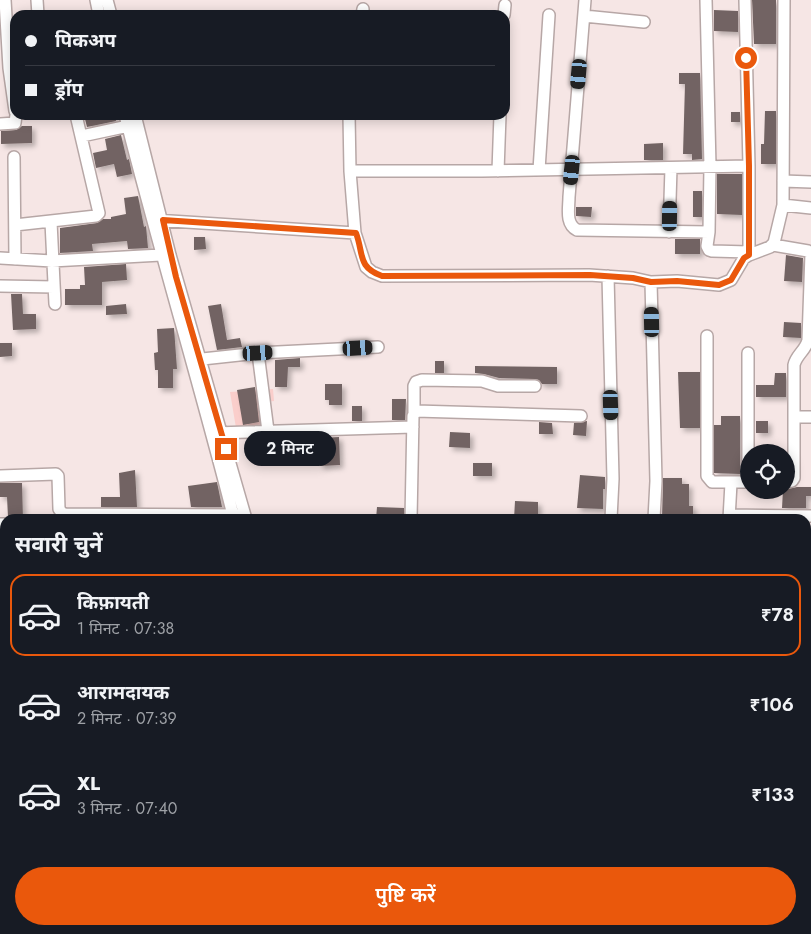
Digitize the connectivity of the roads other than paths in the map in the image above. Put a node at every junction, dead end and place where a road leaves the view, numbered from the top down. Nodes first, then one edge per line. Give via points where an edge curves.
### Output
1 (6, 0) edge
2 (585, 0) edge
3 (706, 0) edge
4 (745, 0) edge
5 (784, 0) edge
6 (549, 15) dead end
7 (584, 16) junction
8 (3, 17) edge
9 (644, 22) dead end
10 (10, 39) edge
11 (15, 120) edge
12 (77, 120) edge
13 (131, 120) edge
14 (349, 120) edge
15 (500, 120) edge
16 (0, 124) edge
17 (82, 136) junction
18 (14, 157) dead end
19 (710, 166) junction
20 (749, 166) junction
21 (671, 168) junction
22 (539, 170) junction
23 (572, 170) junction
24 (350, 171) junction
25 (498, 171) junction
26 (783, 182) junction
27 (811, 182) edge
28 (783, 205) junction
29 (811, 208) edge
30 (157, 220) junction
31 (52, 222) junction
32 (15, 225) junction
33 (669, 232) junction
34 (709, 232) junction
35 (356, 233) junction
36 (773, 245) junction
37 (749, 253) junction
38 (161, 255) junction
39 (0, 258) edge
40 (15, 260) junction
41 (52, 261) junction
42 (608, 276) junction
43 (651, 282) junction
44 (0, 286) edge
45 (54, 287) junction
46 (55, 304) dead end
47 (707, 336) dead end
48 (378, 347) dead end
49 (258, 353) junction
50 (748, 353) dead end
51 (195, 360) junction
52 (536, 386) dead end
53 (414, 414) junction
54 (581, 416) dead end
55 (811, 417) edge
56 (795, 418) junction
57 (413, 427) junction
58 (268, 431) junction
59 (216, 433) junction
60 (749, 444) edge
61 (795, 444) edge
62 (0, 476) edge
63 (731, 482) junction
64 (740, 482) edge
65 (65, 514) edge
66 (238, 514) edge
67 (411, 514) edge
68 (611, 514) edge
69 (654, 514) edge
70 (729, 514) edge

1 - 8 street
2 - 7 street
3 - 19 street
4 - 20 street
5 - 26 street
6 - 22 street
7 - 9 street
7 - 23 street
8 - 10 street
11 - 16 street via 15,123
12 - 17 street
13 - 17 street
13 - 30 street
14 - 24 street
15 - 25 street
17 - 31 street via 99,214
18 - 32 street
19 - 20 street
19 - 21 street
19 - 34 street
20 - 37 street
21 - 23 street
21 - 33 street
22 - 23 street
22 - 25 street
23 - 33 street via 569,222 573,228
24 - 25 street
24 - 35 street
26 - 27 street
26 - 28 street
28 - 29 street
28 - 36 street
30 - 35 street
30 - 38 street
30 - 51 street via 170,254
31 - 32 street
31 - 41 street
32 - 40 street
33 - 34 street
34 - 37 street via 706,246 709,250
35 - 42 street via 366,267 382,276
36 - 37 street
36 - 56 street via 810,254 808,340 794,365
37 - 43 street via 731,280 722,284
38 - 41 street
38 - 51 street
39 - 40 street
40 - 41 street
41 - 45 street
42 - 43 street
42 - 68 street
43 - 69 street
44 - 45 street
45 - 46 street
47 - 63 street via 707,476 712,482
48 - 49 street
49 - 51 street
49 - 58 street
50 - 60 street
51 - 59 street
52 - 53 street via 422,380 414,386
53 - 54 street via 418,411
53 - 57 street
55 - 56 street
56 - 61 street
57 - 58 street
57 - 67 street
58 - 59 street
59 - 66 street
62 - 65 street via 56,474 59,509
63 - 64 street
63 - 70 street

